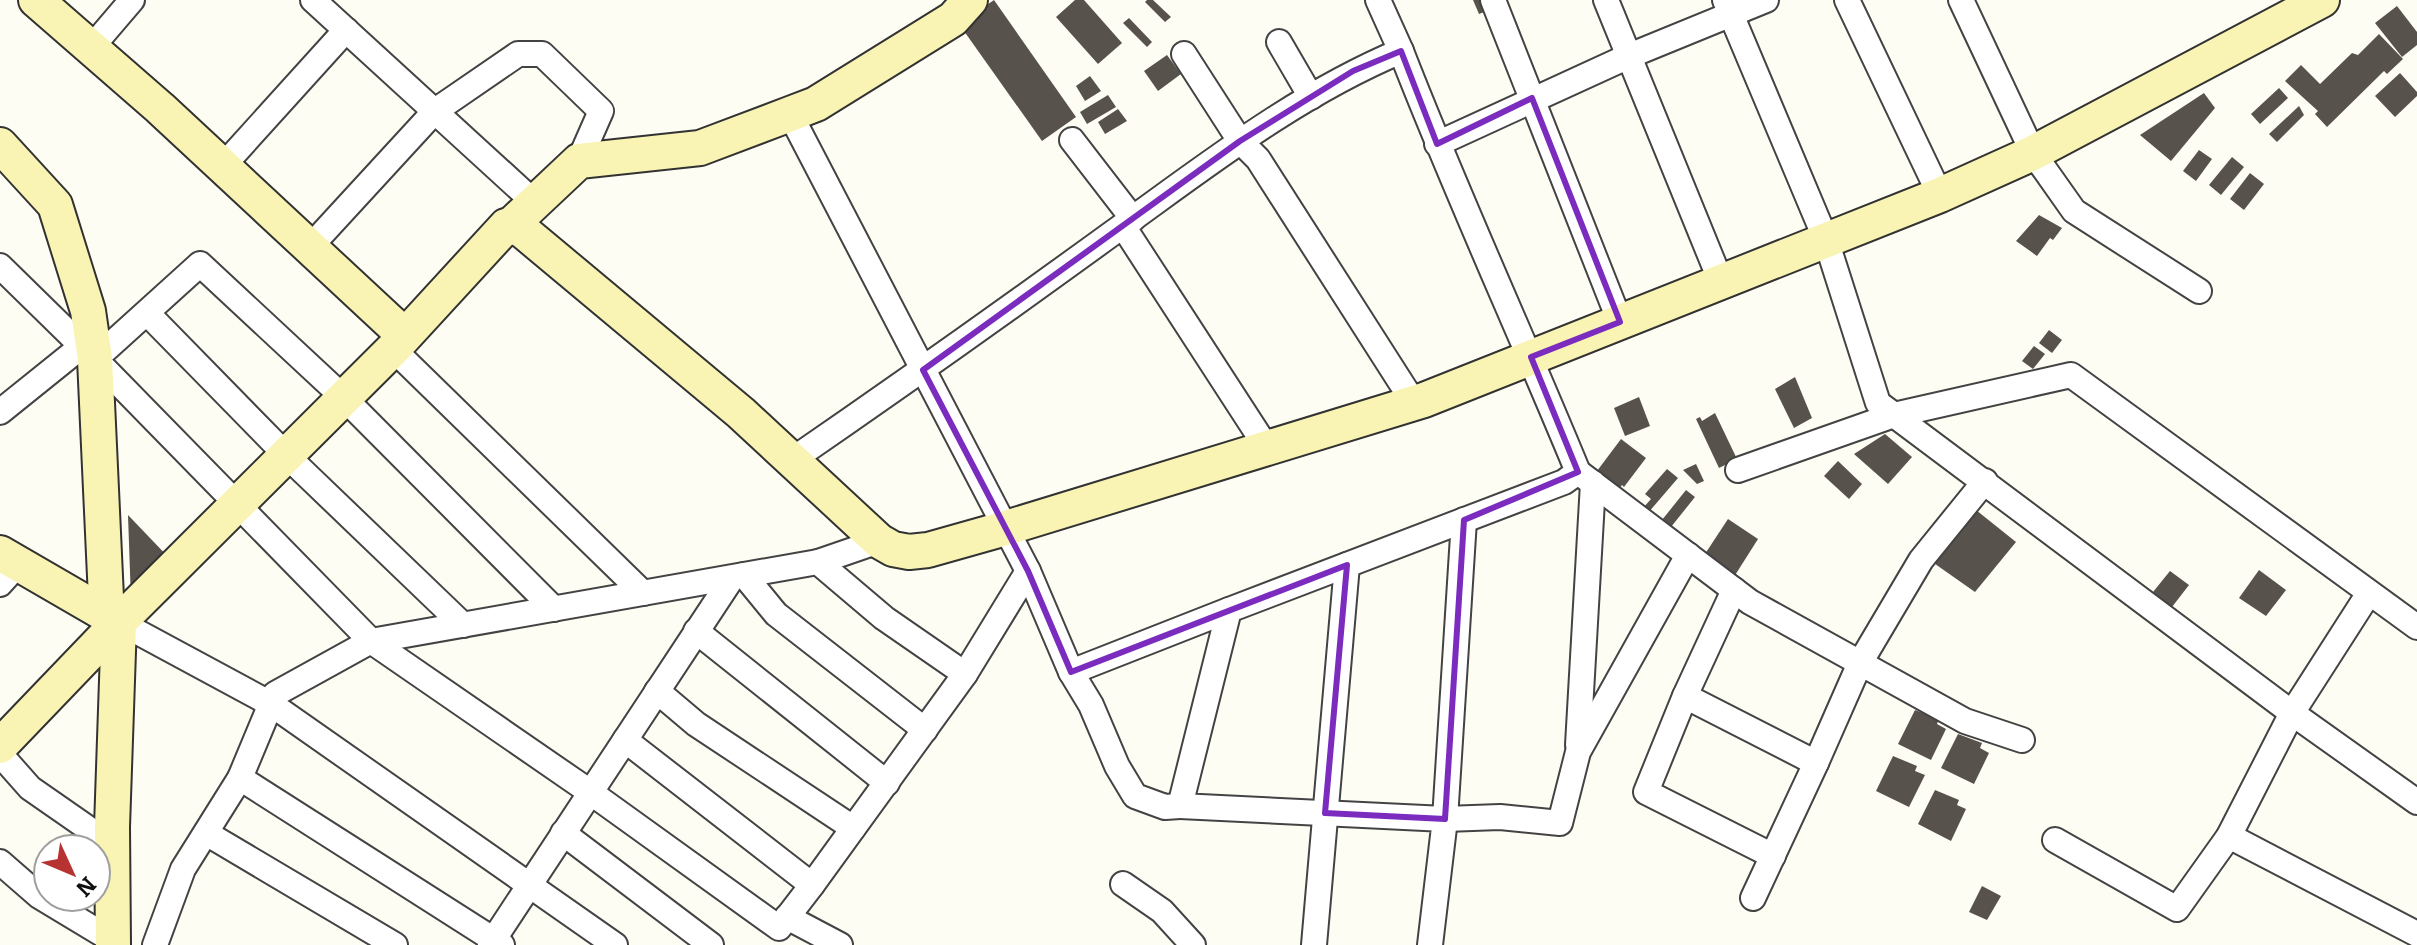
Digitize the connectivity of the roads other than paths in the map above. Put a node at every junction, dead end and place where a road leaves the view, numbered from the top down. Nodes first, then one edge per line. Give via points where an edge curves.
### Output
1 (36, 0) edge
2 (132, 0) edge
3 (313, 0) edge
4 (970, 0) edge
5 (1378, 0) edge
6 (1493, 0) edge
7 (1606, 0) edge
8 (1766, 0) edge
9 (1847, 0) edge
10 (1961, 0) edge
11 (2311, 2) edge
12 (1728, 7) edge
13 (346, 30) junction
14 (1279, 42) dead end
15 (91, 48) junction
16 (1401, 51) junction
17 (1184, 54) dead end
18 (1629, 56) junction
19 (1311, 97) junction
20 (1532, 98) junction
21 (435, 111) junction
22 (790, 114) junction
23 (1072, 140) dead end
24 (1240, 141) junction
25 (1437, 144) junction
26 (0, 145) edge
27 (2033, 153) junction
28 (579, 161) junction
29 (223, 166) junction
30 (1940, 195) junction
31 (523, 214) junction
32 (1128, 222) junction
33 (1826, 240) junction
34 (310, 247) junction
35 (0, 266) edge
36 (1721, 282) junction
37 (2199, 291) dead end
38 (147, 313) junction
39 (1620, 322) junction
40 (398, 342) junction
41 (89, 353) junction
42 (1531, 357) junction
43 (923, 370) junction
44 (344, 398) junction
45 (1414, 403) junction
46 (0, 412) edge
47 (1894, 415) junction
48 (1267, 448) junction
49 (287, 456) junction
50 (792, 460) junction
51 (1738, 470) dead end
52 (1585, 477) junction
53 (1985, 481) junction
54 (238, 505) junction
55 (1464, 520) junction
56 (1006, 528) junction
57 (879, 541) junction
58 (1688, 555) junction
59 (818, 562) junction
60 (1347, 565) junction
61 (6, 567) edge
62 (1028, 571) junction
63 (738, 576) junction
64 (1734, 590) junction
65 (643, 593) junction
66 (2369, 593) junction
67 (554, 609) junction
68 (1229, 610) junction
69 (119, 622) junction
70 (463, 625) junction
71 (2417, 627) edge
72 (696, 631) junction
73 (371, 641) junction
74 (1860, 663) junction
75 (1071, 672) junction
76 (965, 674) junction
77 (657, 691) junction
78 (1685, 696) junction
79 (271, 704) junction
80 (2292, 713) junction
81 (925, 730) junction
82 (625, 740) junction
83 (2022, 740) dead end
84 (0, 746) edge
85 (1578, 752) junction
86 (0, 754) edge
87 (1816, 763) junction
88 (240, 778) junction
89 (887, 783) junction
90 (590, 792) junction
91 (2417, 802) edge
92 (1180, 806) junction
93 (1325, 813) junction
94 (1445, 819) junction
95 (853, 828) junction
96 (95, 833) edge
97 (206, 833) junction
98 (563, 833) junction
99 (2229, 836) junction
100 (2055, 840) dead end
101 (112, 845) joint
102 (1773, 856) junction
103 (0, 862) edge
104 (1123, 884) dead end
105 (530, 885) junction
106 (812, 885) junction
107 (1753, 898) dead end
108 (778, 930) edge
109 (2417, 934) edge
110 (113, 942) edge
111 (495, 943) edge
112 (155, 945) edge
113 (395, 945) edge
114 (615, 945) edge
115 (711, 945) edge
116 (840, 945) edge
117 (1193, 945) edge
118 (1314, 945) edge
119 (1430, 945) edge

1 - 15 main road
2 - 15 street
3 - 13 street
4 - 22 main road via 953,19 816,104
5 - 16 street
6 - 20 street
7 - 18 street
8 - 12 street
9 - 30 street
10 - 27 street
11 - 27 main road
12 - 18 street
12 - 33 street
13 - 21 street
13 - 29 street
14 - 19 street
15 - 29 main road
16 - 19 street via 1353,71
16 - 25 street
17 - 24 street
18 - 20 street
18 - 36 street
19 - 24 street
20 - 25 street
20 - 39 street
21 - 28 street via 518,54 542,54 601,111
21 - 31 street
21 - 34 street
22 - 28 main road via 700,148
22 - 43 street
23 - 32 street
24 - 32 street
24 - 45 street via 1258,159
25 - 42 street
26 - 41 main road via 55,205 88,311
27 - 30 main road
27 - 37 street via 2074,211
28 - 31 main road
29 - 34 main road
30 - 33 main road
31 - 40 main road via 499,230
31 - 50 main road via 523,231
32 - 43 street
32 - 48 street
33 - 36 main road
33 - 47 street via 1878,403
34 - 40 main road
35 - 41 street
36 - 39 main road
38 - 41 street
38 - 44 street via 200,264
38 - 49 street
39 - 42 main road
40 - 44 main road
40 - 65 street
41 - 46 street
41 - 54 street
41 - 69 main road via 106,598
42 - 45 main road
42 - 52 street
43 - 50 street
43 - 56 street
44 - 49 main road
44 - 67 street
45 - 48 main road
47 - 51 street
47 - 53 street
47 - 66 street via 2071,375
48 - 56 main road
49 - 54 main road
49 - 70 street
50 - 57 main road
52 - 55 street
52 - 58 street
52 - 85 street
53 - 74 street via 1921,560
53 - 80 street
54 - 69 main road
54 - 73 street
55 - 60 street
55 - 94 street
56 - 57 main road via 909,552
56 - 62 street
57 - 59 street
58 - 64 street
58 - 85 street
59 - 63 street
59 - 76 street via 884,618
60 - 68 street
60 - 93 street
61 - 69 main road
62 - 75 street
62 - 76 street
63 - 65 street
63 - 72 street
63 - 81 street via 776,614
64 - 74 street
64 - 78 street
65 - 67 street
66 - 71 street
66 - 80 street
67 - 70 street
68 - 75 street
68 - 92 street
69 - 79 street
69 - 84 main road
69 - 101 main road
70 - 73 street
72 - 77 street
72 - 89 street
73 - 79 street via 275,694
73 - 90 street
74 - 83 street via 1965,721
74 - 87 street
75 - 92 street via 1135,796 1165,807
76 - 81 street
77 - 82 street
77 - 95 street via 696,724
78 - 87 street
78 - 102 street via 1646,792
79 - 88 street
79 - 105 street
80 - 91 street
80 - 99 street
81 - 89 street
82 - 90 street
82 - 106 street
85 - 94 street via 1560,823
86 - 96 street via 30,788
87 - 102 street
88 - 97 street
88 - 111 street
89 - 95 street
90 - 98 street
90 - 108 street
92 - 93 street
93 - 94 street
93 - 118 street
94 - 119 street
95 - 106 street
97 - 112 street via 183,869
97 - 113 street
98 - 105 street
98 - 115 street
99 - 100 street via 2177,909
99 - 109 street
101 - 110 main road
102 - 107 street
103 - 110 street via 39,896
104 - 117 street via 1162,911
105 - 111 street
105 - 114 street
106 - 108 street
108 - 116 street

